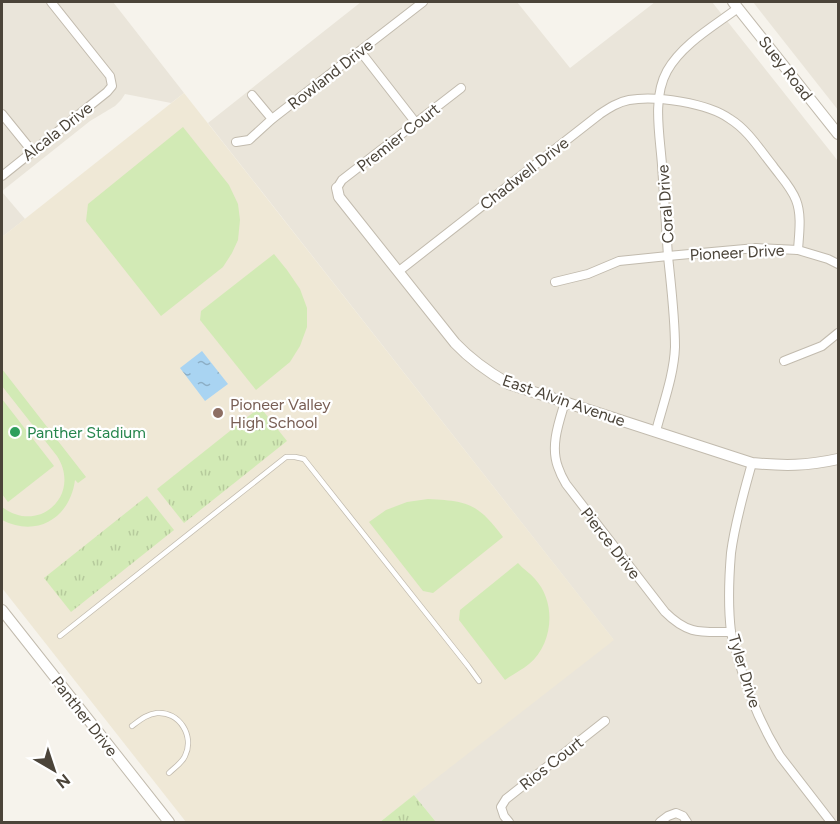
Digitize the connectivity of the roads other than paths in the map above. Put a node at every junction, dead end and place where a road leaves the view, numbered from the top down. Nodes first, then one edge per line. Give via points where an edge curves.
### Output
1 (51, 2) edge
2 (423, 2) edge
3 (736, 5) edge
4 (360, 51) junction
5 (461, 88) dead end
6 (252, 94) dead end
7 (660, 99) junction
8 (2, 114) edge
9 (272, 119) junction
10 (416, 123) junction
11 (838, 134) edge
12 (236, 142) dead end
13 (32, 151) junction
14 (2, 176) edge
15 (337, 188) joint
16 (798, 250) junction
17 (668, 256) junction
18 (838, 264) edge
19 (399, 272) junction
20 (555, 282) dead end
21 (838, 333) edge
22 (784, 362) dead end
23 (565, 402) junction
24 (656, 431) junction
25 (838, 459) edge
26 (752, 463) junction
27 (2, 610) edge
28 (731, 632) junction
29 (60, 636) dead end
30 (479, 681) dead end
31 (605, 721) dead end
32 (132, 726) dead end
33 (169, 772) dead end
34 (169, 822) edge
35 (509, 822) edge
36 (660, 822) edge
37 (687, 822) edge
38 (831, 822) edge

1 - 13 street, Alcala Drive via 110,76 112,86
2 - 4 street, Rowland Drive
3 - 7 street, Coral Drive via 676,59 667,72
3 - 11 street, Suey Road
4 - 9 street, Rowland Drive
4 - 10 street
5 - 10 street, Premier Court
6 - 9 street
7 - 16 street, Chadwell Drive via 713,110 736,123 753,141 796,201
7 - 17 street, Coral Drive
7 - 19 street, Chadwell Drive via 628,100 600,114
8 - 13 street
9 - 12 street, Rowland Drive via 249,140
10 - 15 street, Premier Court via 342,180
13 - 14 street, Alcala Drive
15 - 19 street, East Alvin Avenue via 339,197
16 - 17 street, Pioneer Drive via 756,248
16 - 18 street, Pioneer Drive
17 - 20 street, Pioneer Drive via 619,261
17 - 24 street, Coral Drive via 675,350
19 - 23 street, East Alvin Avenue via 471,360 509,384
21 - 22 street via 822,346
23 - 24 street, East Alvin Avenue
23 - 28 street, Pierce Drive via 556,428 555,446 556,465 566,484 674,621 695,631
24 - 26 street, East Alvin Avenue
25 - 26 street, East Alvin Avenue via 801,465
26 - 28 street, Tyler Drive via 732,553
27 - 34 street, Panther Drive
28 - 38 street, Tyler Drive via 742,672 773,745
29 - 30 lane via 286,457 295,457 304,459
31 - 35 street, Rios Court via 506,799 501,807
32 - 33 lane via 156,713 181,722 188,735 188,750
36 - 37 street via 676,813

